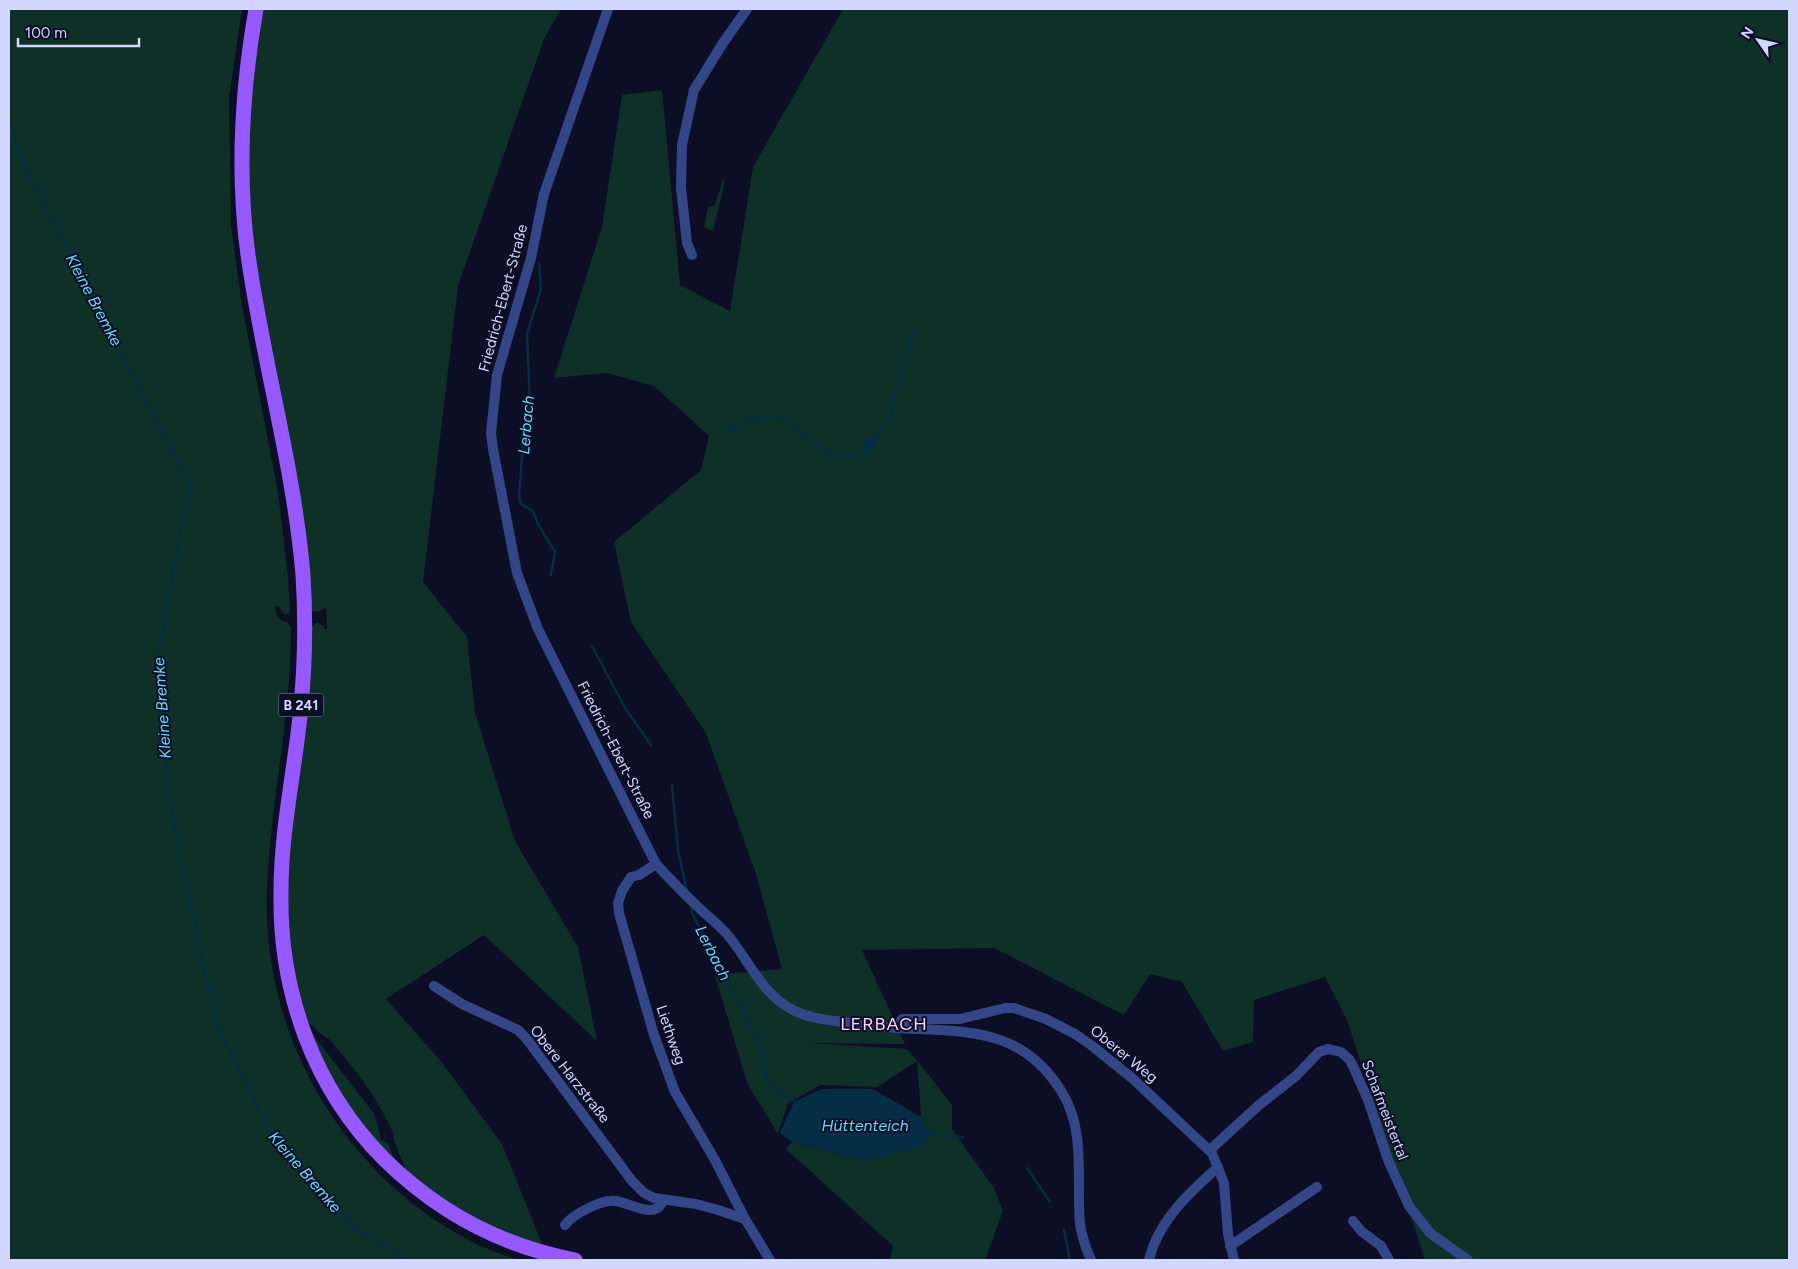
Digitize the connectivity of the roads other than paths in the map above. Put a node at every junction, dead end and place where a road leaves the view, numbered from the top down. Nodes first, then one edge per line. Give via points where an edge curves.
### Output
1 (247, 9) edge
2 (256, 9) edge
3 (608, 9) edge
4 (747, 9) edge
5 (692, 255) dead end
6 (656, 864) junction
7 (434, 986) dead end
8 (896, 1028) junction
9 (1212, 1148) dead end
10 (1218, 1168) junction
11 (1317, 1188) dead end
12 (663, 1200) junction
13 (745, 1220) junction
14 (1353, 1221) dead end
15 (564, 1225) dead end
16 (1230, 1246) junction
17 (536, 1260) edge
18 (575, 1260) edge
19 (770, 1260) edge
20 (1091, 1260) edge
21 (1149, 1260) edge
22 (1234, 1260) edge
23 (1389, 1260) edge
24 (1468, 1260) edge

1 - 17 main road, B 241 via 234,116 236,225 247,305 282,491 293,575 295,620 291,716 272,867 272,933 280,988 292,1029 314,1078 341,1122 372,1159 419,1202 453,1225 493,1245
2 - 18 main road, B 241 via 244,107 245,214 256,303 292,489 305,620 303,683 280,890 285,966 294,1007 314,1058 339,1103 368,1141 410,1183 441,1207 477,1228 518,1246
3 - 6 street, Friedrich-Ebert-Straße via 544,194 531,258 497,375 491,433 517,573 538,629
4 - 5 street via 694,90 682,145 681,188 687,243
6 - 8 street, Friedrich-Ebert-Straße via 726,933 783,1005 810,1017
6 - 13 street, Liethweg via 631,877 622,891 618,903 621,919 654,1035 675,1092
7 - 12 street, Obere Harzstraße via 462,1004 518,1030 632,1181 644,1194
8 - 10 street, Oberer Weg via 902,1019 960,1019 1009,1007 1046,1019 1091,1045 1132,1078 1210,1150
8 - 20 street, Friedrich-Ebert-Straße via 993,1037 1017,1048 1043,1066 1065,1096 1073,1116 1078,1155 1080,1226
9 - 24 street, Schafmeistertal via 1296,1076 1319,1052 1328,1049 1341,1052 1354,1066 1388,1160 1409,1206 1430,1233
10 - 16 street, Oberer Weg via 1225,1188
10 - 21 street via 1167,1220 1155,1239
11 - 16 street
12 - 13 street, Obere Harzstraße via 696,1204
12 - 15 street via 661,1206 654,1210 615,1200 605,1201
13 - 19 street
14 - 23 street via 1381,1246
16 - 22 street, Oberer Weg

